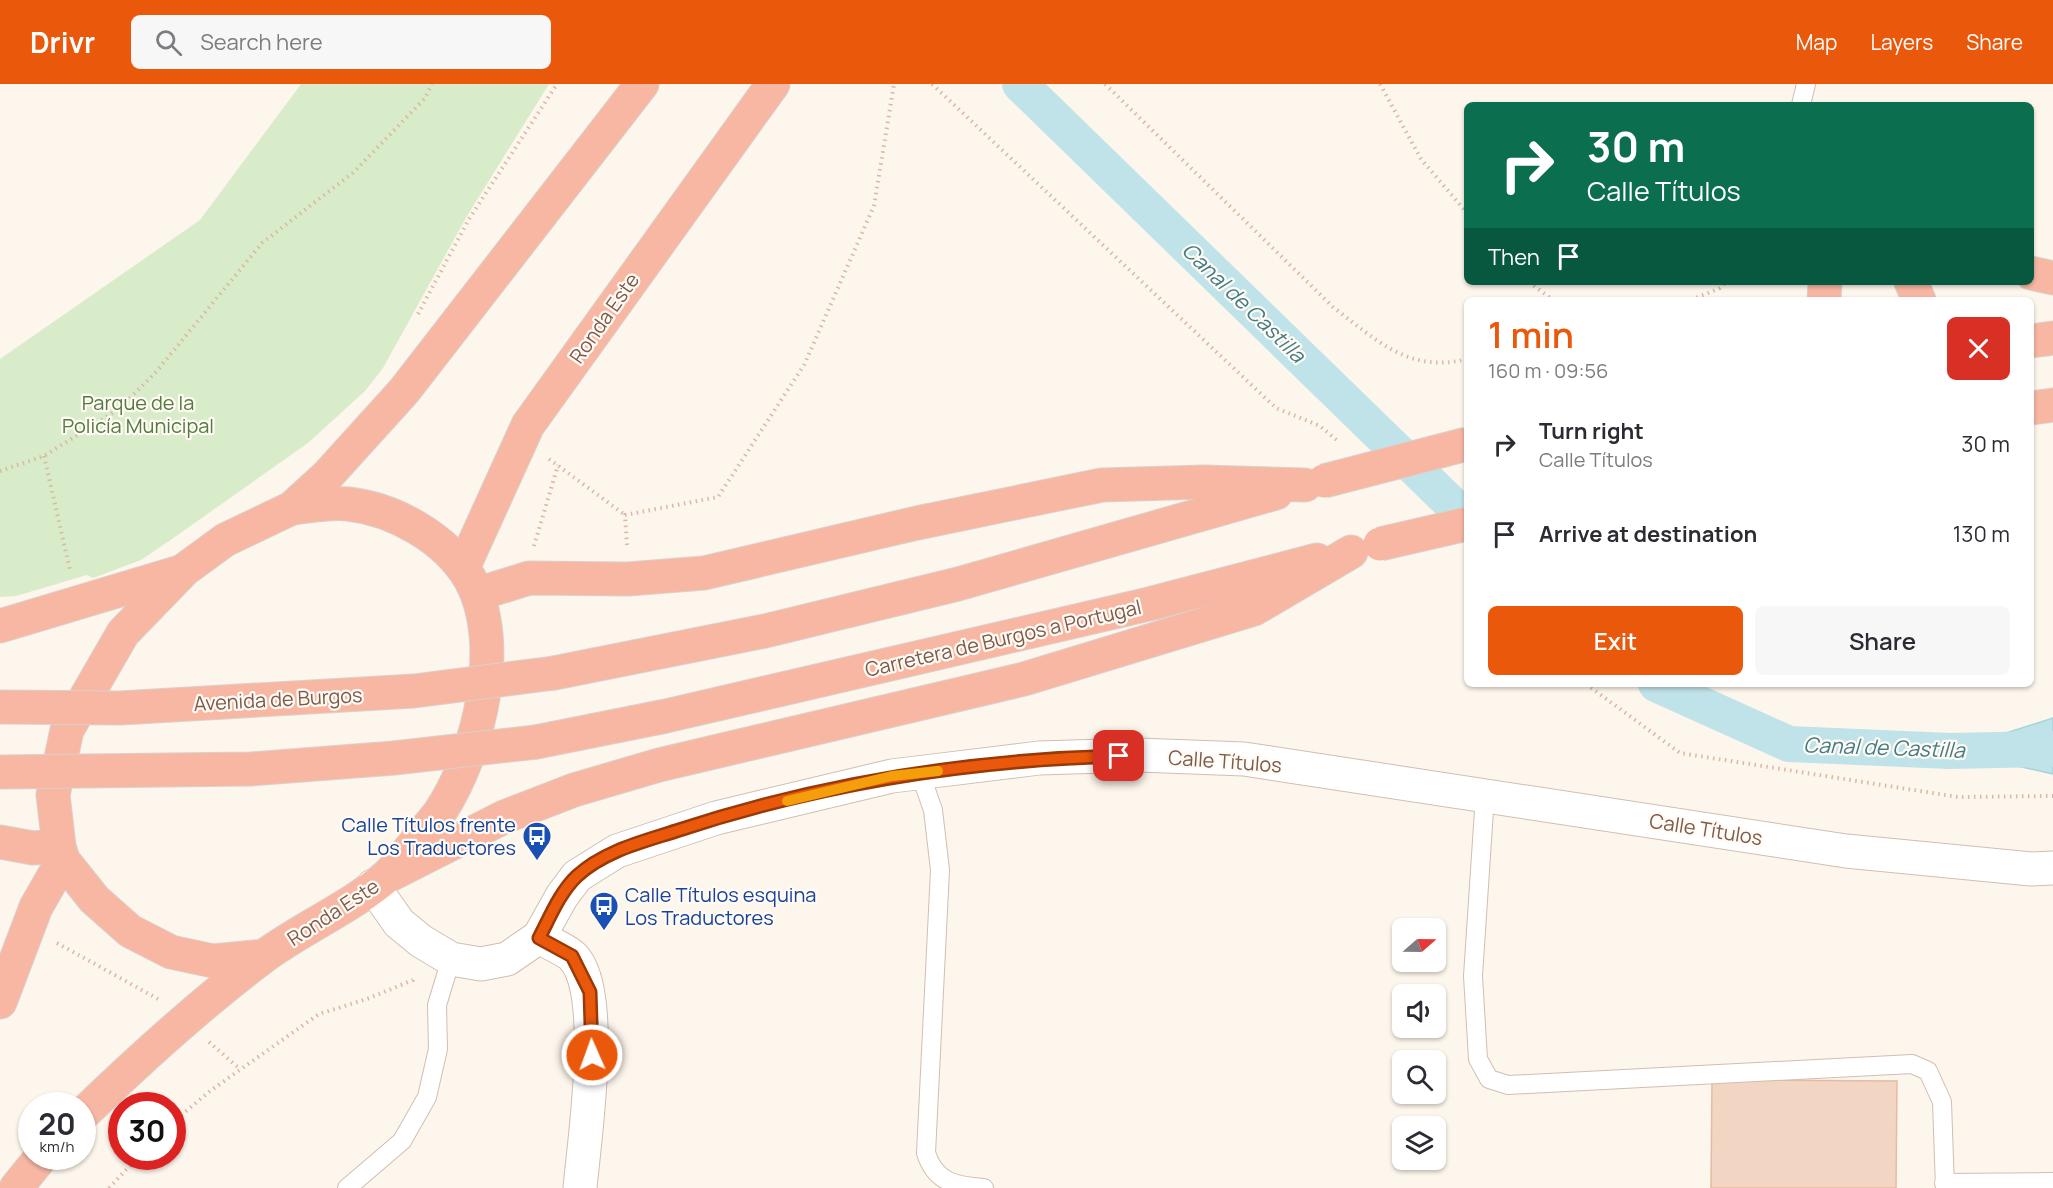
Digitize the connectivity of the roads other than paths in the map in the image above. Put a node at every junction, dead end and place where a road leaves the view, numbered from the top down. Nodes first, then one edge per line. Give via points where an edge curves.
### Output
1 (642, 84) edge
2 (773, 84) edge
3 (1806, 84) edge
4 (1802, 102) edge
5 (2034, 274) edge
6 (2053, 278) edge
7 (2053, 338) edge
8 (2034, 340) edge
9 (2053, 405) edge
10 (2034, 408) edge
11 (1464, 445) edge
12 (1315, 483) junction
13 (292, 508) junction
14 (1464, 525) edge
15 (1366, 548) junction
16 (184, 570) junction
17 (471, 581) junction
18 (0, 626) edge
19 (0, 707) edge
20 (0, 772) edge
21 (920, 773) junction
22 (1485, 795) junction
23 (0, 842) edge
24 (61, 853) junction
25 (2053, 868) edge
26 (380, 881) junction
27 (539, 938) junction
28 (264, 956) junction
29 (452, 959) junction
30 (0, 1002) edge
31 (96, 1102) edge
32 (31, 1170) edge
33 (2053, 1182) edge
34 (1944, 1186) edge
35 (16, 1188) edge
36 (347, 1188) edge
37 (580, 1188) edge
38 (984, 1188) edge

1 - 13 highway via 404,391 327,476
2 - 17 highway, Ronda Este via 528,425
3 - 4 lane
5 - 6 highway
7 - 8 highway
9 - 10 highway
11 - 12 highway, bridge
12 - 17 highway via 1102,485 704,573 628,579
12 - 19 highway, Avenida de Burgos, bridge via 958,585 765,631 554,673 402,692 120,708
13 - 16 highway via 225,540
13 - 17 highway via 347,503 396,517 431,537
14 - 15 highway, Carretera de Burgos a Portugal, bridge
15 - 20 highway, Carretera de Burgos a Portugal, bridge via 1138,607 666,716 536,742 251,769
15 - 26 highway via 1254,609 1024,679 659,765 574,790 504,817
16 - 18 highway
16 - 24 highway via 123,633 67,730 53,795
17 - 26 highway, Ronda Este via 485,628 487,662 482,709 463,768 440,811
21 - 22 street, Calle Títulos via 1039,758 1139,755 1244,759
21 - 27 street, Calle Títulos via 892,776 716,818 616,851 577,876
21 - 38 lane via 933,810 940,870 926,1153 931,1169 943,1180
22 - 25 street, Calle Títulos via 1846,851
22 - 34 lane via 1473,976 1478,1059 1489,1079 1508,1085 1912,1065 1928,1071 1942,1102
23 - 24 highway
24 - 28 highway, Ronda Este via 94,899 130,931 171,951 213,961
24 - 30 highway
26 - 28 highway, Ronda Este
26 - 29 street, Calle Títulos via 399,923
27 - 29 street, Calle Títulos via 507,959 481,964
27 - 37 street via 572,956 590,992 592,1055
28 - 31 highway, Ronda Este via 184,1021
29 - 36 lane via 437,1005 438,1049 427,1097 402,1141
32 - 35 highway
33 - 34 lane

